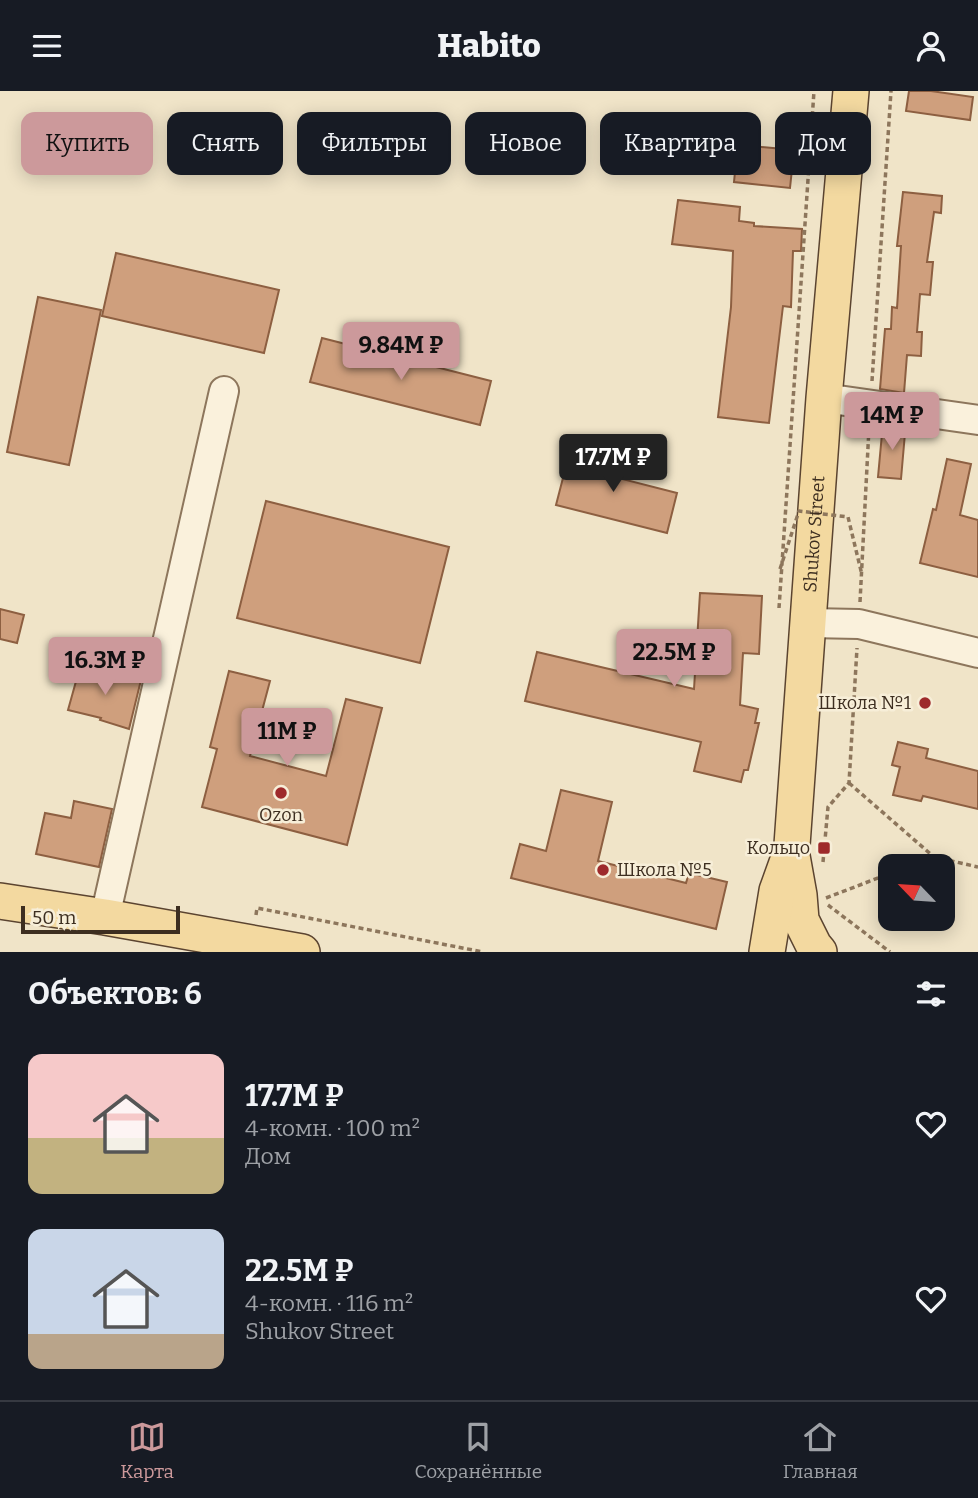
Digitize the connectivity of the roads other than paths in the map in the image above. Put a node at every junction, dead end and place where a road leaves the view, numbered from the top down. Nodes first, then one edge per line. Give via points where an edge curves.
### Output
1 (851, 91) edge
2 (224, 391) dead end
3 (824, 398) junction
4 (978, 420) edge
5 (809, 623) junction
6 (978, 653) edge
7 (791, 852) junction
8 (0, 901) edge
9 (106, 917) junction
10 (766, 949) edge
11 (303, 952) edge
12 (819, 952) edge

1 - 3 main road, Shukov Street
2 - 9 street
3 - 4 street
3 - 5 main road, Shukov Street
5 - 6 street via 859,624
5 - 7 main road, Shukov Street
7 - 10 main road via 776,891
7 - 12 main road via 801,920
8 - 9 main road
9 - 11 main road

